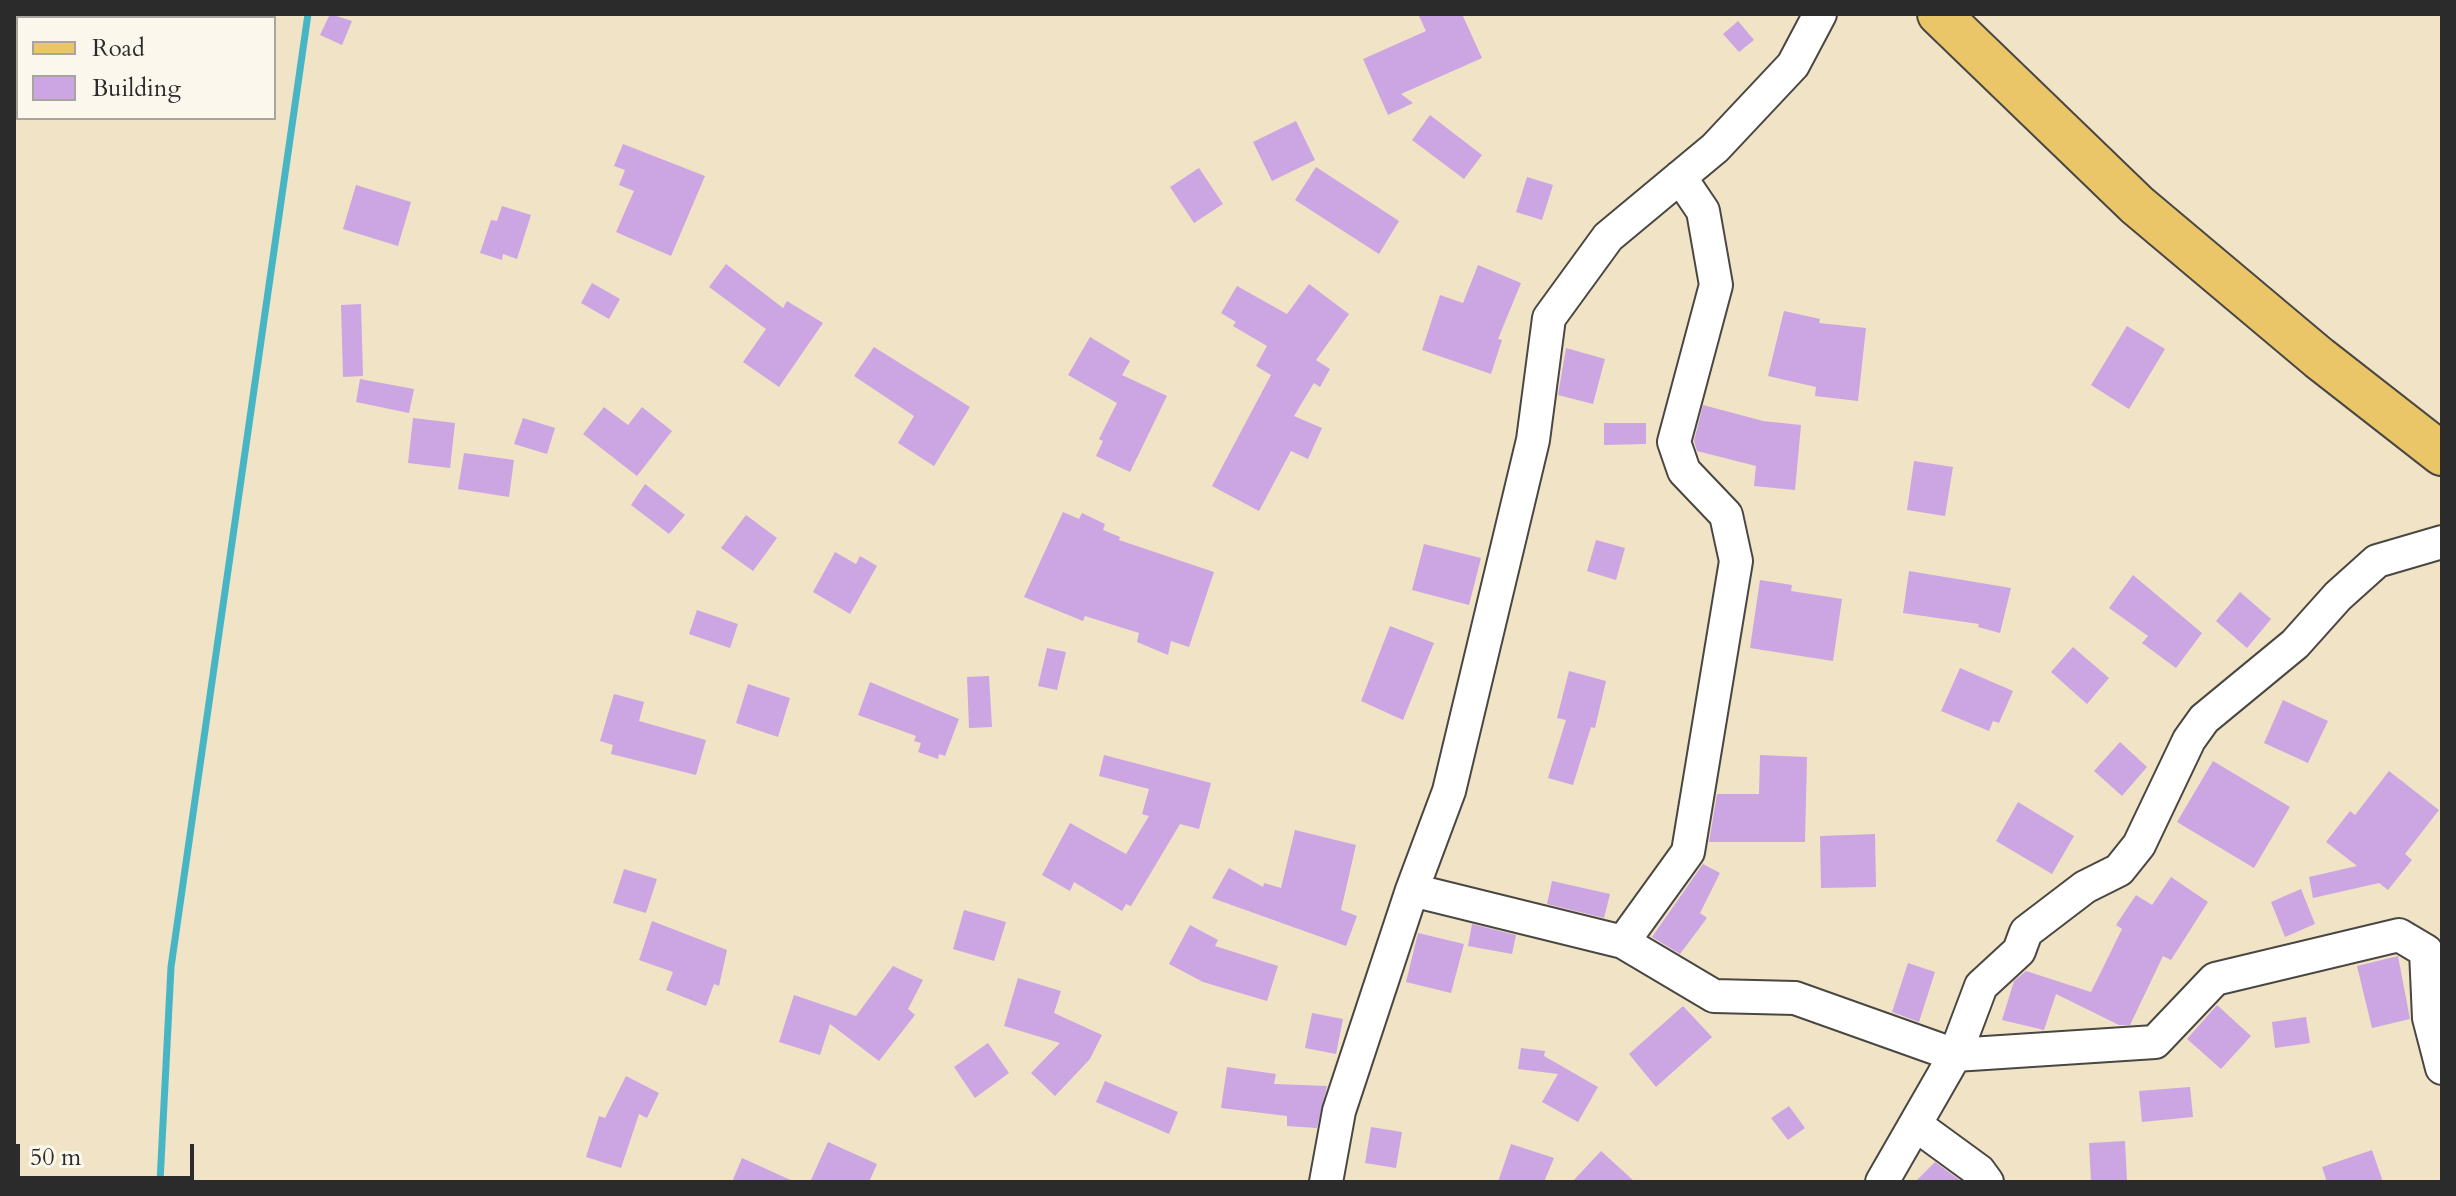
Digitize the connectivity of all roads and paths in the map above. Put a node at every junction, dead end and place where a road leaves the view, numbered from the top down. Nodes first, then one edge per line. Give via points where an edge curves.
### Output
1 (1820, 14) edge
2 (1939, 14) edge
3 (1680, 177) junction
4 (2442, 454) edge
5 (2442, 542) edge
6 (1412, 890) junction
7 (1623, 942) junction
8 (1955, 1055) junction
9 (2442, 1068) edge
10 (1916, 1125) junction
11 (1326, 1182) edge
12 (1882, 1182) edge
13 (1987, 1182) edge

1 - 3 street via 1793,65 1715,148
2 - 4 main road via 2137,205
3 - 6 street via 1608,237 1549,318 1533,440 1460,746
3 - 7 street via 1703,211 1716,285 1674,442 1684,471 1726,515 1736,561 1688,852
5 - 8 street via 2377,561 2295,644 2204,719 2139,845 2119,870 2085,887 2026,932 2019,951 1981,986
6 - 7 street
6 - 11 street via 1339,1111
7 - 8 street via 1714,996 1795,998
8 - 9 street via 2155,1042 2215,979 2399,935 2426,951 2429,1018
8 - 10 street
10 - 12 street
10 - 13 street

